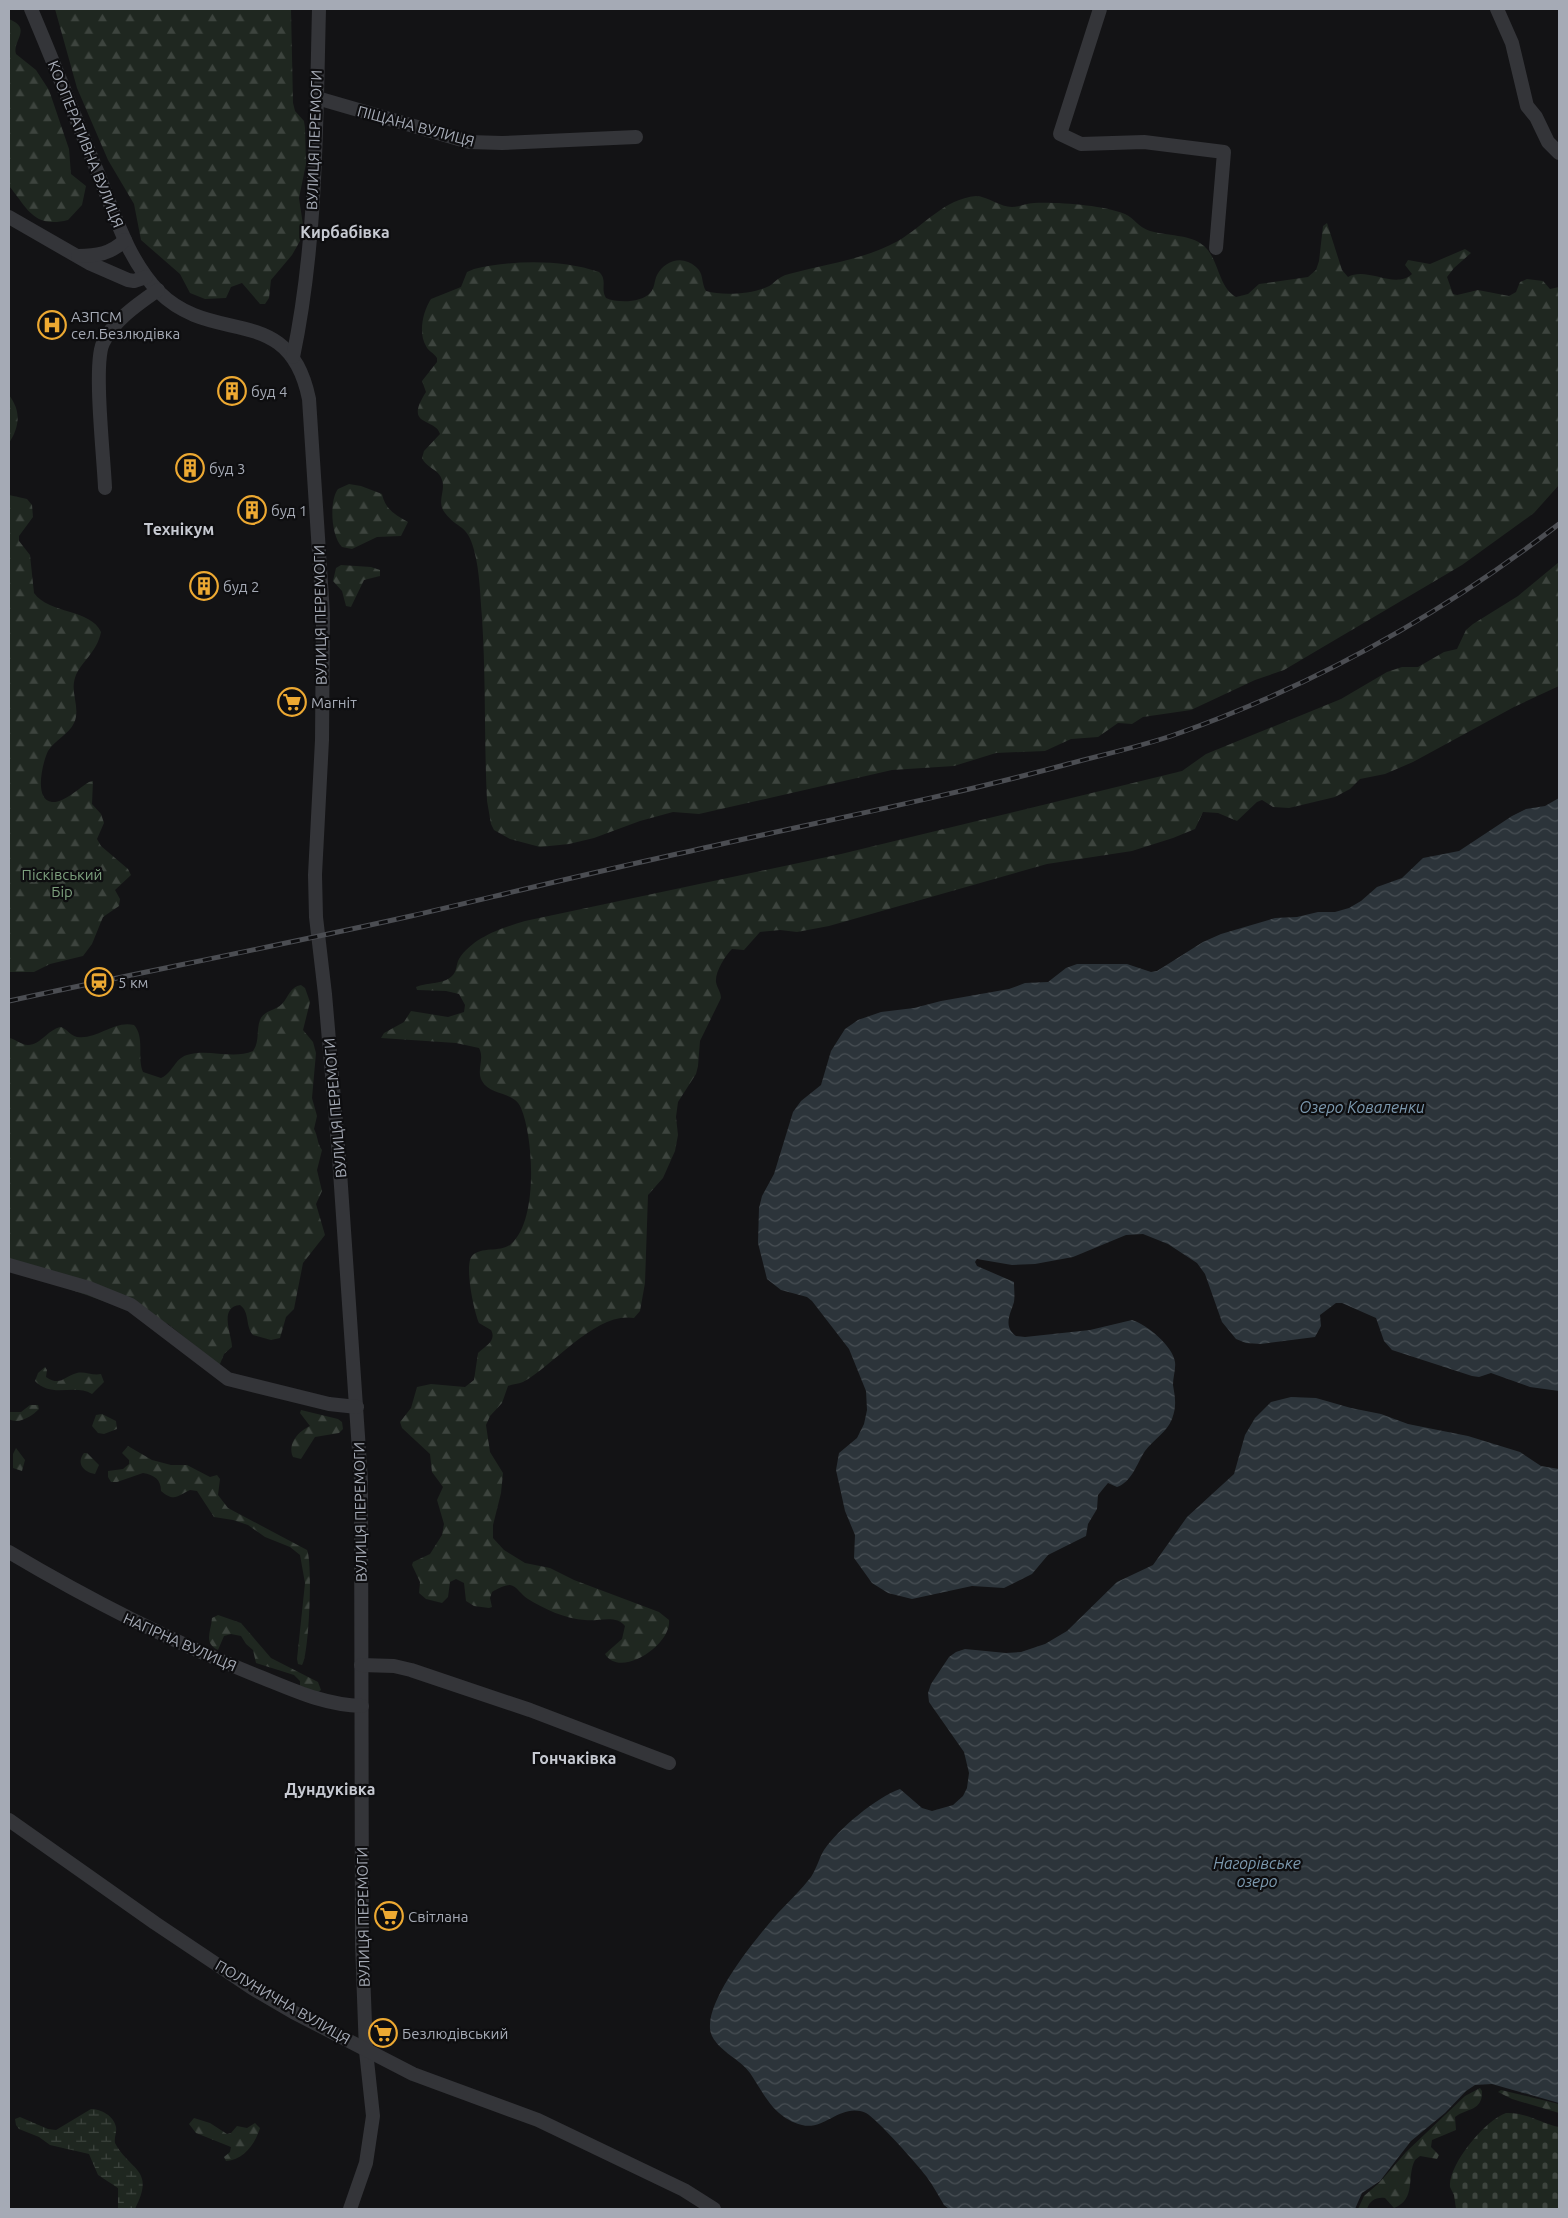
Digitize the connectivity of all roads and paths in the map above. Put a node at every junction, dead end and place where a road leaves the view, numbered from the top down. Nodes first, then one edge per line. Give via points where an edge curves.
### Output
1 (32, 9) edge
2 (319, 9) edge
3 (1100, 9) edge
4 (1497, 9) edge
5 (317, 98) junction
6 (636, 137) dead end
7 (1559, 153) edge
8 (9, 217) edge
9 (125, 240) junction
10 (1216, 248) dead end
11 (74, 256) junction
12 (146, 276) junction
13 (158, 290) junction
14 (293, 357) junction
15 (105, 488) dead end
16 (9, 1265) edge
17 (357, 1407) junction
18 (9, 1552) edge
19 (361, 1665) junction
20 (362, 1706) junction
21 (669, 1763) dead end
22 (9, 1820) edge
23 (366, 2051) junction
24 (350, 2209) edge
25 (714, 2209) edge

1 - 9 street, КООПЕРАТИВНА ВУЛИЦЯ
2 - 5 street, ВУЛИЦЯ ПЕРЕМОГИ
3 - 10 street via 1060,134 1081,144 1144,142 1224,152
4 - 7 street via 1512,43 1526,106 1548,142
5 - 6 street, ПІЩАНА ВУЛИЦЯ via 445,137 478,143
5 - 14 street, ВУЛИЦЯ ПЕРЕМОГИ via 307,278
8 - 11 street
9 - 11 street via 112,251 97,256
9 - 12 street, КООПЕРАТИВНА ВУЛИЦЯ
11 - 12 street via 128,280
12 - 13 street, КООПЕРАТИВНА ВУЛИЦЯ
13 - 14 street, КООПЕРАТИВНА ВУЛИЦЯ via 176,306 198,317 265,335
13 - 15 street via 112,328 100,352
14 - 17 street, ВУЛИЦЯ ПЕРЕМОГИ via 304,377 309,399 316,480 323,639 316,917 331,1062
16 - 17 street via 89,1288 131,1305 228,1378 330,1404
17 - 19 street, ВУЛИЦЯ ПЕРЕМОГИ via 362,1550
18 - 20 street, НАГІРНА ВУЛИЦЯ via 104,1607 196,1651 321,1701
19 - 20 street, ВУЛИЦЯ ПЕРЕМОГИ
19 - 21 street via 411,1670 522,1707
20 - 23 street, ВУЛИЦЯ ПЕРЕМОГИ via 362,1944
22 - 23 street, ПОЛУНИЧНА ВУЛИЦЯ via 245,1983
23 - 24 street, ВУЛИЦЯ ПЕРЕМОГИ via 373,2127 366,2163
23 - 25 street, ПОЛУНИЧНА ВУЛИЦЯ via 431,2082 530,2116 684,2190

